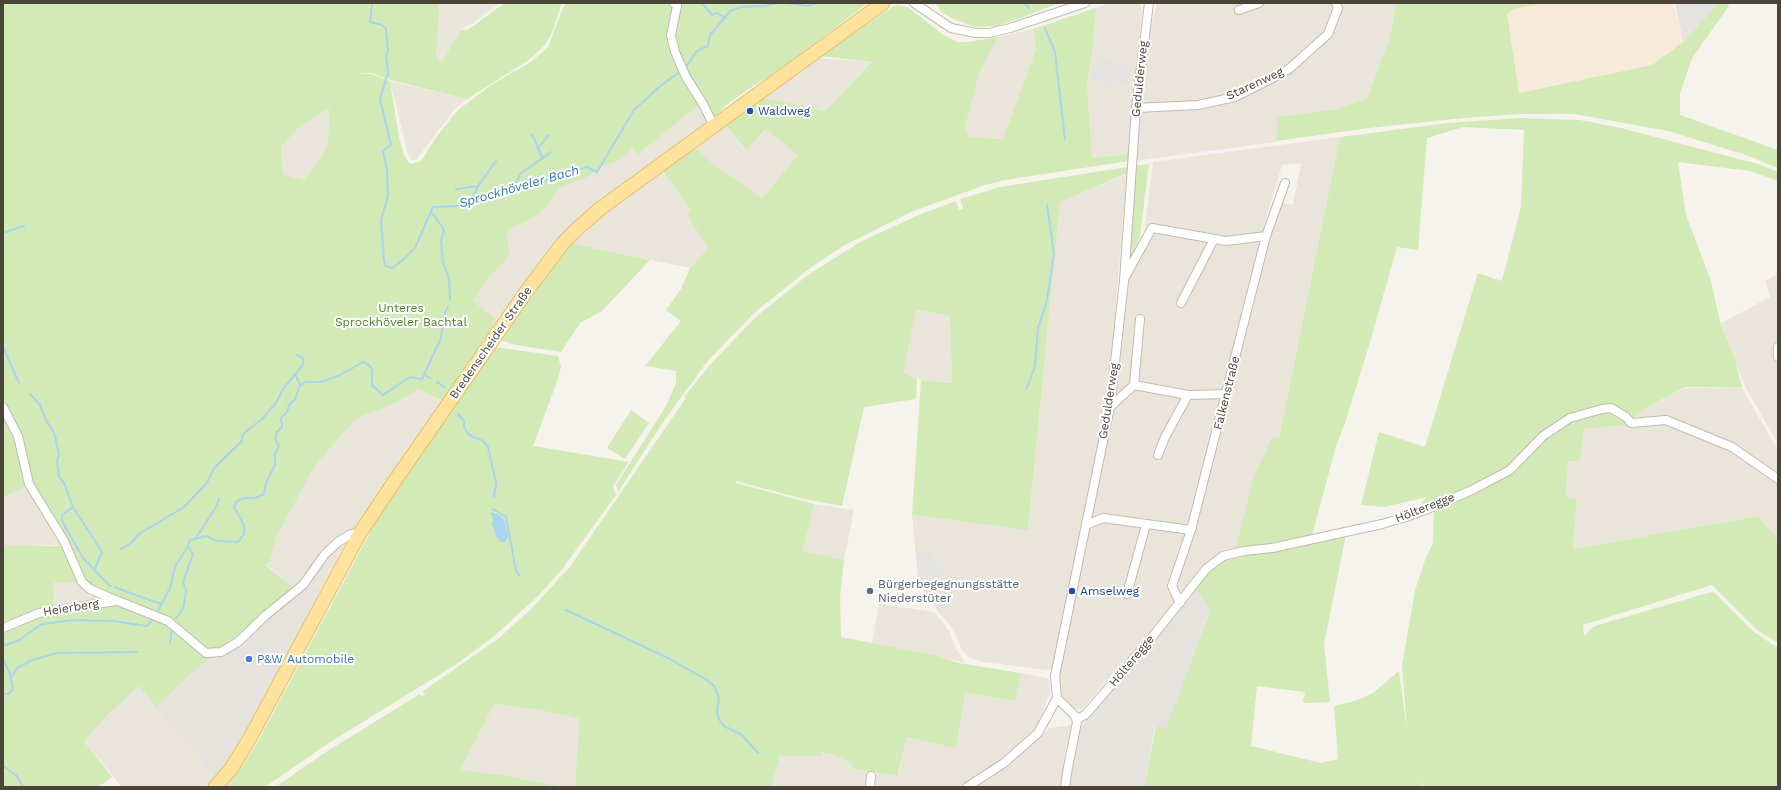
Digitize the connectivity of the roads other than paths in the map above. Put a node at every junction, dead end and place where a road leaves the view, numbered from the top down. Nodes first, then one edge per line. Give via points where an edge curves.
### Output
1 (674, 3) edge
2 (883, 3) edge
3 (914, 3) edge
4 (927, 3) edge
5 (1085, 3) edge
6 (1149, 3) edge
7 (1259, 3) edge
8 (1336, 3) edge
9 (1240, 10) dead end
10 (929, 12) junction
11 (1136, 108) junction
12 (714, 126) junction
13 (1285, 183) dead end
14 (1266, 236) junction
15 (1214, 239) junction
16 (1124, 281) junction
17 (1181, 303) dead end
18 (1140, 319) dead end
19 (1778, 347) edge
20 (1778, 357) edge
21 (1134, 385) junction
22 (1227, 394) junction
23 (1188, 395) junction
24 (3, 407) edge
25 (1110, 407) junction
26 (1158, 455) dead end
27 (1778, 480) edge
28 (1086, 525) junction
29 (1146, 525) junction
30 (1191, 530) junction
31 (360, 533) junction
32 (1127, 594) dead end
33 (117, 601) junction
34 (1180, 603) junction
35 (3, 628) edge
36 (1057, 698) junction
37 (1077, 719) junction
38 (871, 776) dead end
39 (215, 787) edge
40 (870, 787) edge
41 (967, 787) edge
42 (1065, 787) edge

1 - 12 street via 677,6 671,35 674,52 683,73
2 - 12 main road, Bredenscheider Straße
3 - 10 street
4 - 10 street
5 - 10 street via 1010,28 989,32 958,31
6 - 11 street, Gedulderweg
7 - 9 street
8 - 11 street, Starenweg via 1338,8 1328,34 1289,68 1269,80 1235,96 1198,105
11 - 16 street, Gedulderweg
12 - 31 main road, Bredenscheider Straße via 601,208 564,243 526,292
13 - 14 street, Falkenstraße
14 - 15 street via 1226,241
14 - 22 street, Falkenstraße
15 - 16 street via 1152,228
15 - 17 street
16 - 25 street, Gedulderweg
18 - 21 street
19 - 20 street
21 - 23 street
21 - 25 street
22 - 23 street
22 - 30 street, Falkenstraße
23 - 26 street
24 - 33 street via 18,436 29,484 64,541 79,578 90,589
25 - 28 street, Gedulderweg
27 - 34 street, Hölteregge via 1732,447 1666,420 1631,423 1616,410 1602,409 1570,418 1556,426 1510,470 1472,490 1406,517 1272,548 1223,556 1206,569
28 - 29 street via 1103,518
28 - 36 street, Gedulderweg via 1055,676
29 - 30 street
29 - 32 street
30 - 34 street, Falkenstraße via 1172,586
31 - 33 street via 351,534 338,542 325,554 303,585 238,642 222,652 205,652 168,621
31 - 39 main road, Bredenscheider Straße via 250,738 231,769
33 - 35 street, Heierberg via 39,613
34 - 37 street, Hölteregge via 1093,706
36 - 37 street
36 - 41 street via 1038,733 1004,763
37 - 42 street
38 - 40 street

